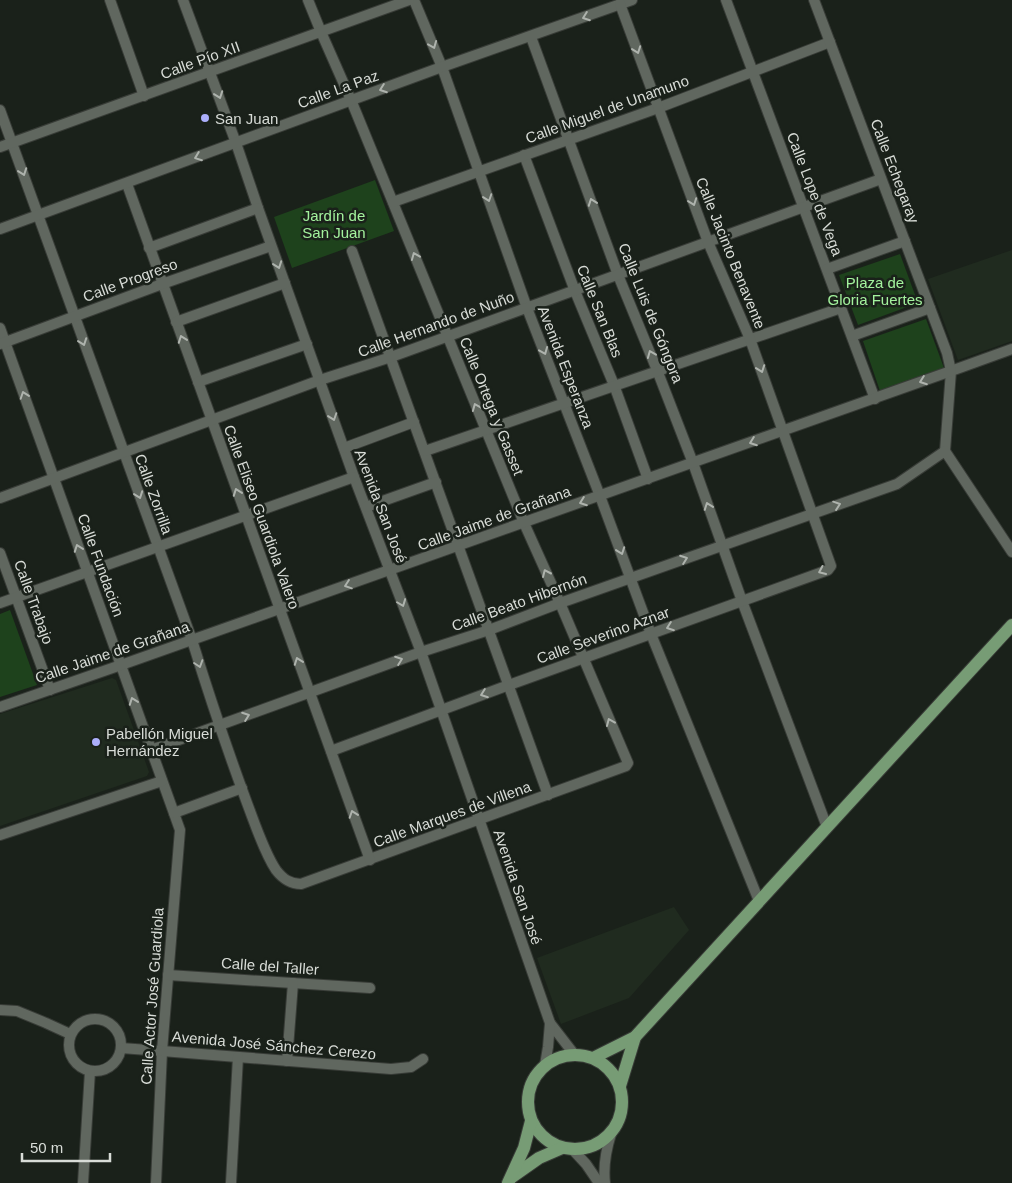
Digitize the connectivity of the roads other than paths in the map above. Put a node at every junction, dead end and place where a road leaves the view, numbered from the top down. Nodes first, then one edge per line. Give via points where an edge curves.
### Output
1 (110, 0) edge
2 (183, 0) edge
3 (308, 0) edge
4 (409, 0) edge
5 (414, 0) edge
6 (632, 0) edge
7 (726, 0) edge
8 (814, 0) edge
9 (620, 4) junction
10 (320, 32) junction
11 (531, 37) junction
12 (830, 42) junction
13 (442, 67) junction
14 (753, 71) junction
15 (210, 72) junction
16 (144, 96) junction
17 (351, 100) junction
18 (658, 108) junction
19 (0, 110) edge
20 (569, 140) junction
21 (12, 142) junction
22 (236, 143) junction
23 (0, 146) edge
24 (524, 155) junction
25 (479, 171) junction
26 (882, 179) junction
27 (127, 184) junction
28 (393, 202) junction
29 (804, 207) junction
30 (258, 208) junction
31 (38, 216) junction
32 (0, 230) edge
33 (905, 241) junction
34 (708, 242) junction
35 (271, 246) junction
36 (149, 248) junction
37 (352, 251) dead end
38 (827, 269) junction
39 (618, 275) junction
40 (285, 283) junction
41 (162, 284) junction
42 (575, 290) junction
43 (527, 308) junction
44 (842, 308) junction
45 (930, 308) junction
46 (74, 316) junction
47 (176, 322) junction
48 (0, 328) edge
49 (852, 336) junction
50 (447, 337) junction
51 (750, 339) junction
52 (3, 343) edge
53 (307, 344) junction
54 (1012, 349) edge
55 (391, 357) junction
56 (657, 370) junction
57 (951, 371) junction
58 (320, 380) junction
59 (198, 382) junction
60 (614, 386) junction
61 (875, 399) junction
62 (564, 403) junction
63 (211, 420) junction
64 (414, 422) junction
65 (486, 430) junction
66 (783, 431) junction
67 (344, 448) junction
68 (425, 451) junction
69 (945, 451) junction
70 (123, 453) junction
71 (693, 463) junction
72 (354, 476) junction
73 (53, 478) junction
74 (648, 479) junction
75 (436, 482) junction
76 (600, 496) junction
77 (0, 498) edge
78 (366, 507) junction
79 (812, 513) junction
80 (246, 515) junction
81 (524, 523) junction
82 (722, 545) junction
83 (459, 546) junction
84 (158, 547) junction
85 (0, 552) edge
86 (1012, 552) edge
87 (390, 570) junction
88 (87, 572) junction
89 (630, 578) junction
90 (16, 598) junction
91 (742, 601) junction
92 (0, 603) edge
93 (560, 603) junction
94 (279, 608) junction
95 (1012, 625) edge
96 (489, 630) junction
97 (651, 634) junction
98 (192, 640) junction
99 (421, 652) junction
100 (583, 658) junction
101 (121, 665) junction
102 (508, 685) junction
103 (50, 690) junction
104 (309, 694) junction
105 (0, 706) edge
106 (440, 710) junction
107 (219, 726) junction
108 (151, 750) junction
109 (331, 751) junction
110 (626, 766) joint
111 (162, 781) junction
112 (242, 788) junction
113 (548, 795) junction
114 (174, 812) junction
115 (478, 820) junction
116 (827, 827) junction
117 (0, 835) edge
118 (370, 860) junction
119 (288, 882) joint
120 (759, 901) junction
121 (168, 975) junction
122 (292, 983) junction
123 (370, 988) dead end
124 (0, 1010) edge
125 (550, 1023) junction
126 (70, 1034) junction
127 (635, 1036) junction
128 (121, 1048) junction
129 (162, 1051) junction
130 (574, 1054) junction
131 (238, 1057) junction
132 (594, 1058) junction
133 (423, 1059) dead end
134 (287, 1061) junction
135 (545, 1065) junction
136 (90, 1071) junction
137 (620, 1086) junction
138 (531, 1121) junction
139 (611, 1134) junction
140 (567, 1149) junction
141 (510, 1180) edge
142 (83, 1183) edge
143 (156, 1183) edge
144 (231, 1183) edge
145 (599, 1183) edge
146 (605, 1183) edge

1 - 16 street
2 - 15 street, Avenida San José
3 - 10 street, Calle Ortega y Gasset
4 - 10 street, Calle Pío XII
5 -> 13 street, Avenida Esperanza
6 - 9 street, Calle La Paz
7 - 14 street, Calle Lope de Vega
8 - 12 street, Calle Echegaray
9 -> 11 street, Calle La Paz
9 -> 18 street, Calle Jacinto Benavente
10 - 15 street, Calle Pío XII
10 - 17 street, Calle Ortega y Gasset
11 - 13 street, Calle La Paz
11 - 20 street, Calle Luis de Góngora
12 - 14 street, Calle Miguel de Unamuno
12 - 26 street, Calle Echegaray
13 -> 17 street, Calle La Paz
13 - 25 street, Avenida Esperanza
14 - 18 street, Calle Miguel de Unamuno
14 - 29 street, Calle Lope de Vega
15 - 16 street, Calle Pío XII
15 -> 22 street, Avenida San José
16 - 21 street, Calle Pío XII
17 - 22 street, Calle La Paz
17 - 28 street, Calle Ortega y Gasset
18 - 20 street, Calle Miguel de Unamuno
18 -> 34 street, Calle Jacinto Benavente
19 - 21 street, Calle Zorrilla
20 - 24 street, Calle Miguel de Unamuno
39 -> 20 street, Calle Luis de Góngora
21 - 23 street, Calle Pío XII
21 -> 31 street, Calle Zorrilla
22 -> 27 street, Calle La Paz
22 - 30 street, Avenida San José
24 - 25 street, Calle Miguel de Unamuno
24 - 42 street, Calle San Blas
25 - 28 street, Calle Miguel de Unamuno
25 -> 43 street, Avenida Esperanza
26 - 29 street, Calle Hernando de Nuño
26 - 33 street, Calle Echegaray
27 - 31 street, Calle La Paz
27 - 36 street, Calle Eliseo Guardiola Valero
50 -> 28 street, Calle Ortega y Gasset
29 - 34 street, Calle Hernando de Nuño
29 - 38 street, Calle Lope de Vega
30 - 35 street, Avenida San José
30 - 36 street
31 - 32 street, Calle La Paz
31 - 46 street, Calle Zorrilla
33 - 38 street
33 - 45 street, Calle Echegaray
34 - 39 street, Calle Hernando de Nuño
34 - 51 street, Calle Jacinto Benavente
35 -> 40 street, Avenida San José
35 - 41 street, Calle Progreso
36 - 41 street, Calle Eliseo Guardiola Valero
37 - 55 street
38 - 44 street, Calle Lope de Vega
39 - 42 street, Calle Hernando de Nuño
56 -> 39 street, Calle Luis de Góngora
40 - 47 street
40 - 53 street, Avenida San José
41 - 46 street, Calle Progreso
41 - 47 street, Calle Eliseo Guardiola Valero
42 - 43 street, Calle Hernando de Nuño
42 - 60 street, Calle San Blas
43 - 50 street, Calle Hernando de Nuño
43 -> 62 street, Avenida Esperanza
44 - 49 street, Calle Lope de Vega
44 - 51 street
45 - 49 street
45 - 57 street, Calle Echegaray
46 - 52 street, Calle Progreso
46 -> 70 street, Calle Zorrilla
59 -> 47 street, Calle Eliseo Guardiola Valero
48 - 52 street, Calle Fundación
49 - 61 street, Calle Lope de Vega
50 - 55 street, Calle Hernando de Nuño
65 -> 50 street, Calle Ortega y Gasset
51 - 56 street
51 -> 66 street, Calle Jacinto Benavente
73 -> 52 street, Calle Fundación
53 - 58 street, Avenida San José
53 - 59 street
54 - 57 street, Calle Jaime de Grañana
55 - 58 street, Calle Hernando de Nuño
55 - 64 street
56 - 60 street
56 - 71 street, Calle Luis de Góngora
57 -> 61 street, Calle Jaime de Grañana
57 - 69 street
58 - 63 street, Calle Hernando de Nuño
58 -> 67 street, Avenida San José
59 - 63 street, Calle Eliseo Guardiola Valero
60 - 62 street
60 - 74 street, Calle San Blas
61 - 66 street, Calle Jaime de Grañana
62 - 65 street
62 - 76 street, Avenida Esperanza
63 - 70 street, Calle Hernando de Nuño
80 -> 63 street, Calle Eliseo Guardiola Valero
64 - 67 street
64 - 68 street
65 - 68 street
65 - 81 street, Calle Ortega y Gasset
66 -> 71 street, Calle Jaime de Grañana
66 - 79 street, Calle Jacinto Benavente
67 - 72 street, Avenida San José
68 - 75 street
79 -> 69 street, Calle Beato Hibernón via 897,484
69 - 86 street
70 - 73 street, Calle Hernando de Nuño
70 -> 84 street, Calle Zorrilla
71 - 74 street, Calle Jaime de Grañana
82 -> 71 street, Calle Luis de Góngora
72 - 78 street, Avenida San José
72 - 80 street
73 - 77 street, Calle Hernando de Nuño
88 -> 73 street, Calle Fundación
74 - 76 street, Calle Jaime de Grañana
75 - 78 street
75 - 83 street
76 -> 81 street, Calle Jaime de Grañana
76 -> 89 street, Avenida Esperanza
78 - 87 street, Avenida San José
79 - 82 street, Calle Beato Hibernón
79 -> 91 street, Calle Severino Aznar via 830,568
80 - 84 street
80 - 94 street, Calle Eliseo Guardiola Valero
81 - 83 street, Calle Jaime de Grañana
93 -> 81 street, Calle Ortega y Gasset
89 -> 82 street, Calle Beato Hibernón
82 - 91 street, Calle Luis de Góngora
83 - 87 street, Calle Jaime de Grañana
83 - 96 street
84 - 88 street
84 - 98 street, Calle Zorrilla
85 - 90 street, Calle Trabajo
87 -> 94 street, Calle Jaime de Grañana
87 -> 99 street, Avenida San José
88 - 90 street
88 - 101 street, Calle Fundación
89 - 93 street, Calle Beato Hibernón
89 - 97 street, Avenida Esperanza
90 - 92 street
90 - 103 street, Calle Trabajo
91 -> 97 street, Calle Severino Aznar
91 - 116 street, Calle Luis de Góngora
93 - 96 street, Calle Beato Hibernón
93 - 100 street, Calle Ortega y Gasset
94 - 98 street, Calle Jaime de Grañana
104 -> 94 street, Calle Eliseo Guardiola Valero
95 - 116 main road
96 - 99 street, Calle Beato Hibernón
96 - 102 street
97 - 100 street, Calle Severino Aznar
97 - 120 street, Avenida Esperanza
98 - 101 street, Calle Jaime de Grañana
98 -> 107 street, Calle Zorrilla
104 -> 99 street, Calle Beato Hibernón
99 - 106 street, Avenida San José
100 - 102 street, Calle Severino Aznar
110 -> 100 street, Calle Ortega y Gasset via 628,763
101 - 103 street, Calle Jaime de Grañana
108 -> 101 street, Calle Fundación
102 -> 106 street, Calle Severino Aznar
102 - 113 street
103 - 105 street, Calle Jaime de Grañana
107 -> 104 street, Calle Beato Hibernón
104 - 109 street, Calle Eliseo Guardiola Valero
106 - 109 street, Calle Severino Aznar
106 - 115 street, Avenida San José
107 - 108 street, Calle Beato Hibernón
107 - 112 street, Calle Zorrilla
108 - 111 street, Calle Fundación
118 -> 109 street, Calle Eliseo Guardiola Valero
110 - 113 street, Calle Marques de Villena
111 - 114 street, Calle Fundación
111 - 117 street
112 - 114 street
112 - 119 street, Calle Zorrilla via 270,859
113 - 115 street, Calle Marques de Villena
114 - 121 street, Calle Actor José Guardiola via 180,830
115 - 118 street, Calle Marques de Villena
115 - 125 street, Avenida San José
116 - 120 main road
118 - 119 street, Calle Marques de Villena via 301,884
120 - 127 main road
121 - 122 street, Calle del Taller
121 - 129 street, Calle Actor José Guardiola
122 - 123 street, Calle del Taller
122 - 134 street
124 - 126 street via 17,1011
125 - 130 street, Avenida San José
125 - 135 street, Avenida San José
126 - 128 street via 83,1021 102,1020 116,1030
126 - 136 street via 68,1044 74,1062
127 - 132 main road
127 - 137 main road
128 - 129 street, Avenida José Sánchez Cerezo
128 - 136 street via 110,1066
129 - 131 street, Avenida José Sánchez Cerezo
129 - 143 street, Calle Actor José Guardiola
130 - 132 main road
130 - 135 main road
131 - 134 street, Avenida José Sánchez Cerezo
131 - 144 street
132 - 137 main road via 605,1065
133 - 134 street, Avenida José Sánchez Cerezo via 411,1067 392,1069
135 - 138 main road via 529,1090 527,1106
136 - 142 street
137 - 139 main road via 620,1120
138 - 140 main road via 549,1142
138 - 141 main road
139 - 140 main road via 594,1146
139 - 146 street via 606,1154
140 - 141 main road via 539,1158
140 - 145 street via 586,1164

